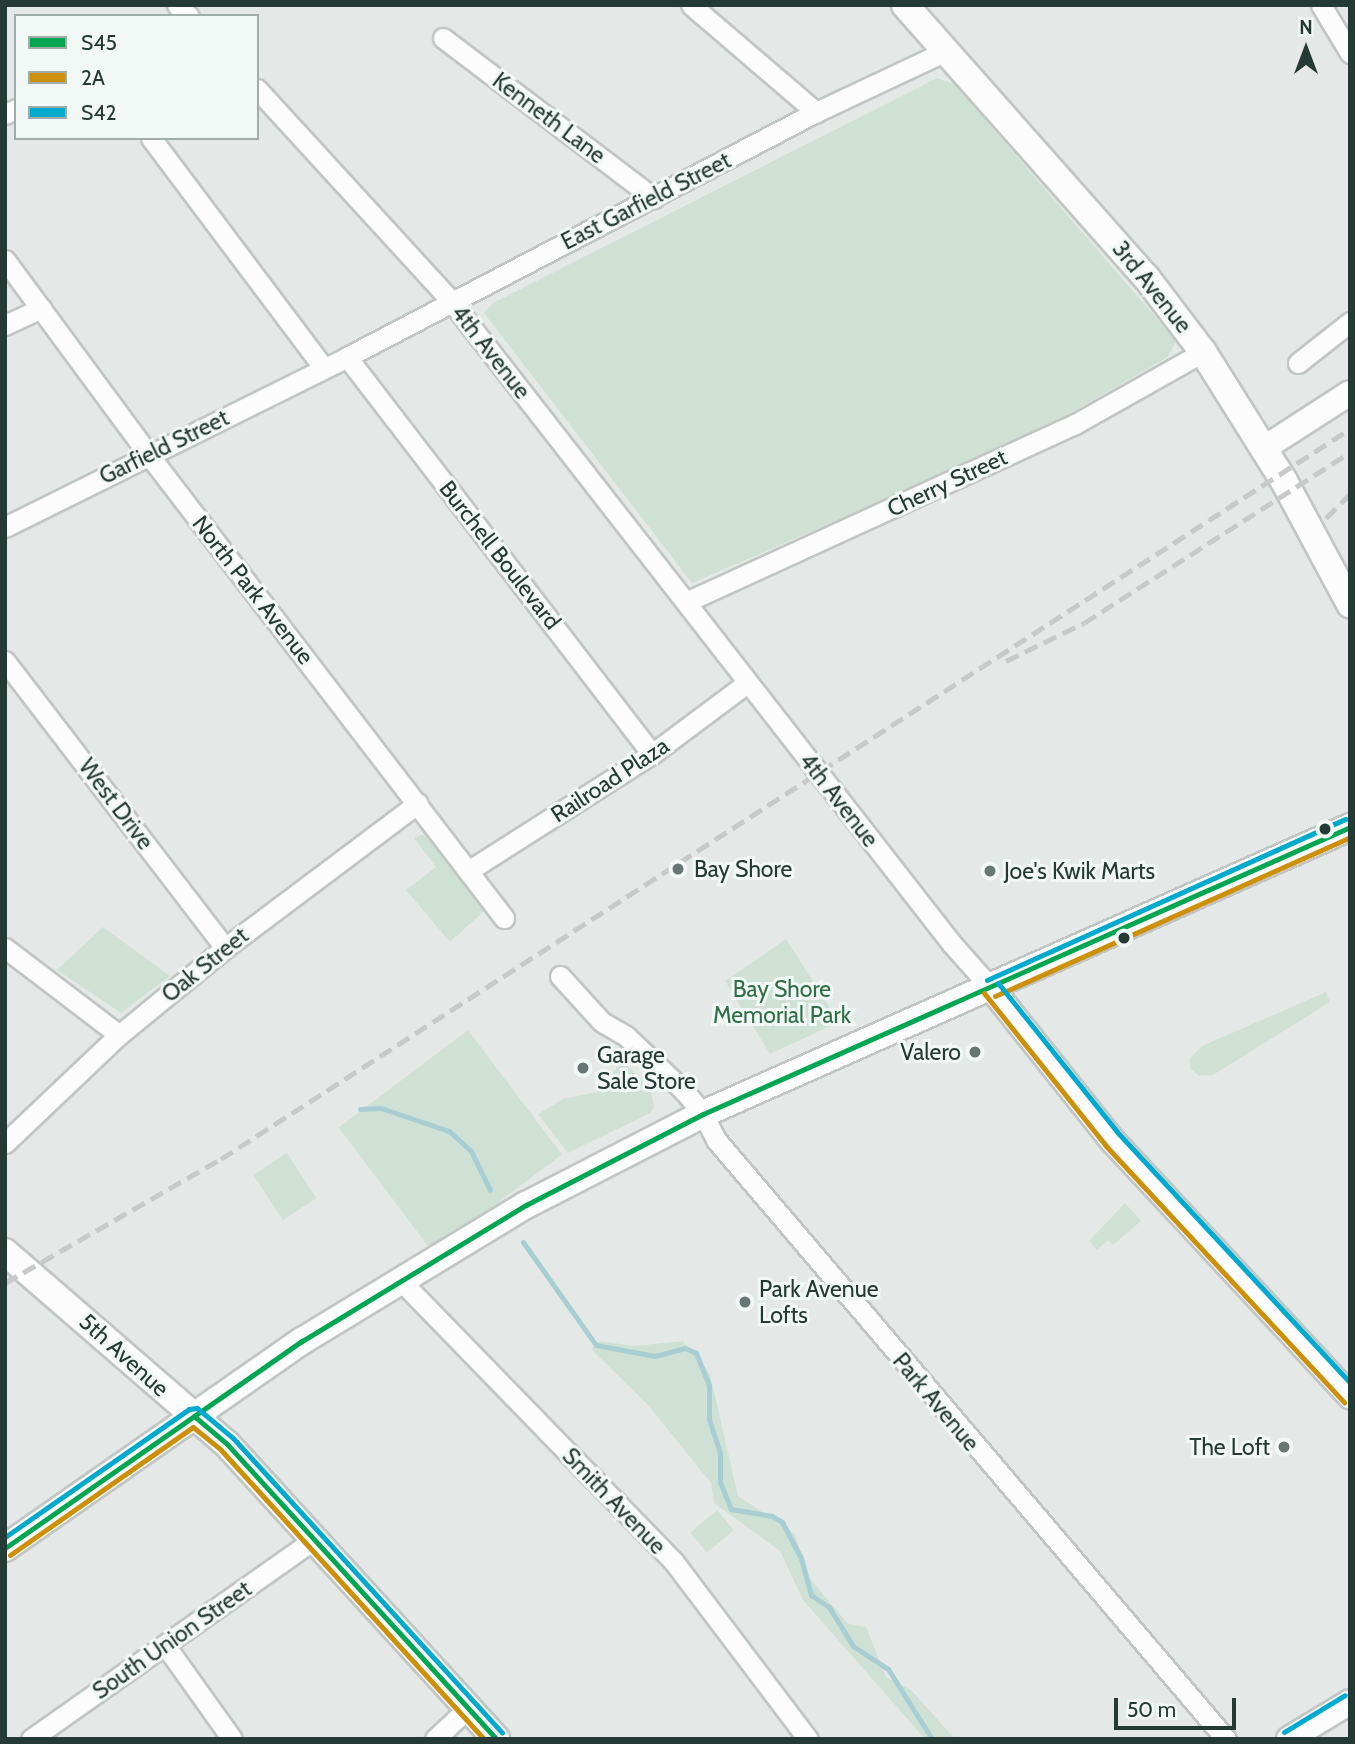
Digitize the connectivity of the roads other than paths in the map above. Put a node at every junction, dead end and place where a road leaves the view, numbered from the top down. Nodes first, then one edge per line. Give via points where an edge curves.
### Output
1 (691, 5) edge
2 (905, 5) edge
3 (1321, 5) edge
4 (443, 38) dead end
5 (948, 50) junction
6 (1350, 53) edge
7 (259, 91) edge
8 (816, 112) junction
9 (153, 140) edge
10 (654, 198) junction
11 (5, 260) edge
12 (451, 301) junction
13 (41, 308) junction
14 (1350, 322) edge
15 (5, 325) edge
16 (1203, 352) junction
17 (347, 357) junction
18 (1298, 363) dead end
19 (324, 368) junction
20 (1350, 393) edge
21 (1262, 449) junction
22 (148, 454) junction
23 (5, 527) edge
24 (686, 602) junction
25 (1350, 604) edge
26 (5, 662) edge
27 (747, 683) junction
28 (652, 754) junction
29 (418, 803) junction
30 (1350, 827) edge
31 (468, 871) junction
32 (504, 918) dead end
33 (225, 947) junction
34 (5, 948) edge
35 (560, 976) dead end
36 (991, 988) junction
37 (119, 1035) junction
38 (703, 1114) junction
39 (5, 1143) edge
40 (5, 1252) edge
41 (400, 1280) junction
42 (1350, 1396) edge
43 (194, 1416) junction
44 (312, 1541) junction
45 (5, 1548) edge
46 (165, 1645) junction
47 (1350, 1702) edge
48 (467, 1709) junction
49 (31, 1739) edge
50 (232, 1739) edge
51 (435, 1739) edge
52 (496, 1739) edge
53 (808, 1739) edge
54 (1227, 1739) edge
55 (1289, 1739) edge

1 - 8 street
2 - 5 main road, 3rd Avenue
3 - 6 street
4 - 10 street, Kenneth Lane
5 - 8 street, East Garfield Street
5 - 16 main road, 3rd Avenue via 1146,276
7 - 12 street, 4th Avenue
8 - 10 street, East Garfield Street
9 - 19 street
10 - 12 street, East Garfield Street
11 - 13 street, North Park Avenue
12 - 17 street, East Garfield Street
12 - 24 street, 4th Avenue
13 - 15 street
13 - 22 street, North Park Avenue
14 - 18 street
16 - 21 main road, 3rd Avenue
16 - 24 street, Cherry Street via 1075,424
17 - 19 street, Garfield Street
17 - 28 street, Burchell Boulevard
19 - 22 street, Garfield Street
20 - 21 street
21 - 25 main road, 3rd Avenue
22 - 23 street, Garfield Street
22 - 29 street, North Park Avenue
24 - 27 street, 4th Avenue
26 - 33 street, West Drive
27 - 28 street, Railroad Plaza
27 - 36 street, 4th Avenue
28 - 31 street, Railroad Plaza
29 - 31 street, North Park Avenue
29 - 33 street, Oak Street
30 - 36 main road
31 - 32 street, North Park Avenue
33 - 37 street, Oak Street
34 - 37 street
35 - 38 street, Park Avenue via 602,1022 626,1036
36 - 38 main road
36 - 42 street, 4th Avenue via 1112,1140
37 - 39 street, Oak Street
38 - 41 main road via 526,1205
38 - 54 street, Park Avenue via 726,1152
40 - 43 main road, 5th Avenue
41 - 43 main road
41 - 53 street, Smith Avenue via 674,1562
43 - 44 main road, 5th Avenue via 227,1444
43 - 45 main road
44 - 46 street, South Union Street
44 - 48 main road, 5th Avenue
46 - 49 street, South Union Street
46 - 50 street
47 - 55 street
48 - 51 street
48 - 52 main road, 5th Avenue

